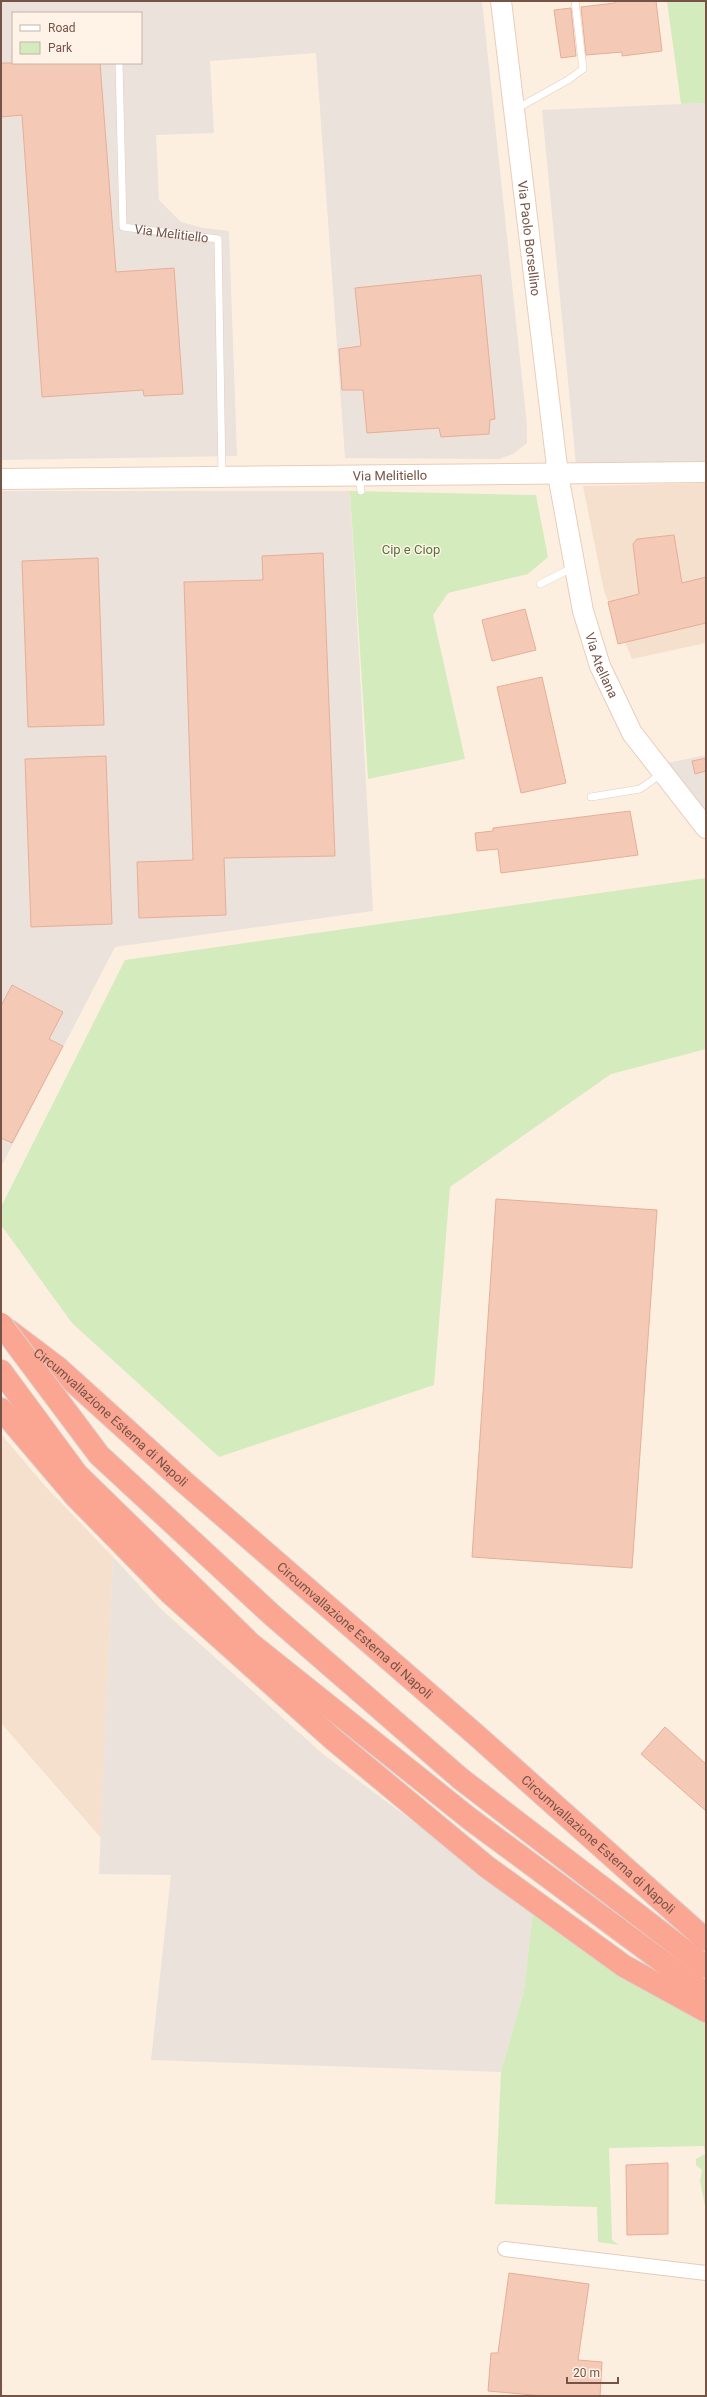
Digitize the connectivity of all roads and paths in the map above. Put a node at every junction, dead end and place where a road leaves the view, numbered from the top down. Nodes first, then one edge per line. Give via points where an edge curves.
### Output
1 (501, 1) edge
2 (575, 1) edge
3 (119, 64) edge
4 (514, 110) junction
5 (706, 472) edge
6 (558, 475) junction
7 (222, 478) junction
8 (1, 479) edge
9 (574, 567) junction
10 (540, 584) dead end
11 (663, 772) junction
12 (591, 797) dead end
13 (706, 828) edge
14 (1, 1324) edge
15 (1, 1371) edge
16 (1, 1409) edge
17 (706, 1940) edge
18 (706, 1967) edge
19 (706, 1994) edge
20 (706, 2011) edge
21 (505, 2249) dead end
22 (706, 2273) edge

1 - 4 main road, Via Paolo Borsellino
2 - 4 lane via 583,69
3 - 7 lane, Via Melitiello via 123,227 218,239
4 - 6 main road, Via Paolo Borsellino
5 - 6 main road, Via Melitiello
6 - 7 main road, Via Melitiello via 360,484
6 - 9 main road, Via Atellana
7 - 8 main road, Via Melitiello
9 - 10 lane
9 - 11 main road, Via Atellana via 583,611 600,666 632,733
11 - 12 lane via 640,789
11 - 13 main road, Via Atellana
14 - 17 highway, Circumvallazione Esterna di Napoli via 57,1367 183,1481 475,1734
14 - 18 highway, bridge via 99,1455 272,1615 461,1780
15 - 19 highway via 77,1474 250,1643 470,1819
16 - 20 highway via 75,1496 170,1593 334,1740 487,1867 624,1966
21 - 22 street

